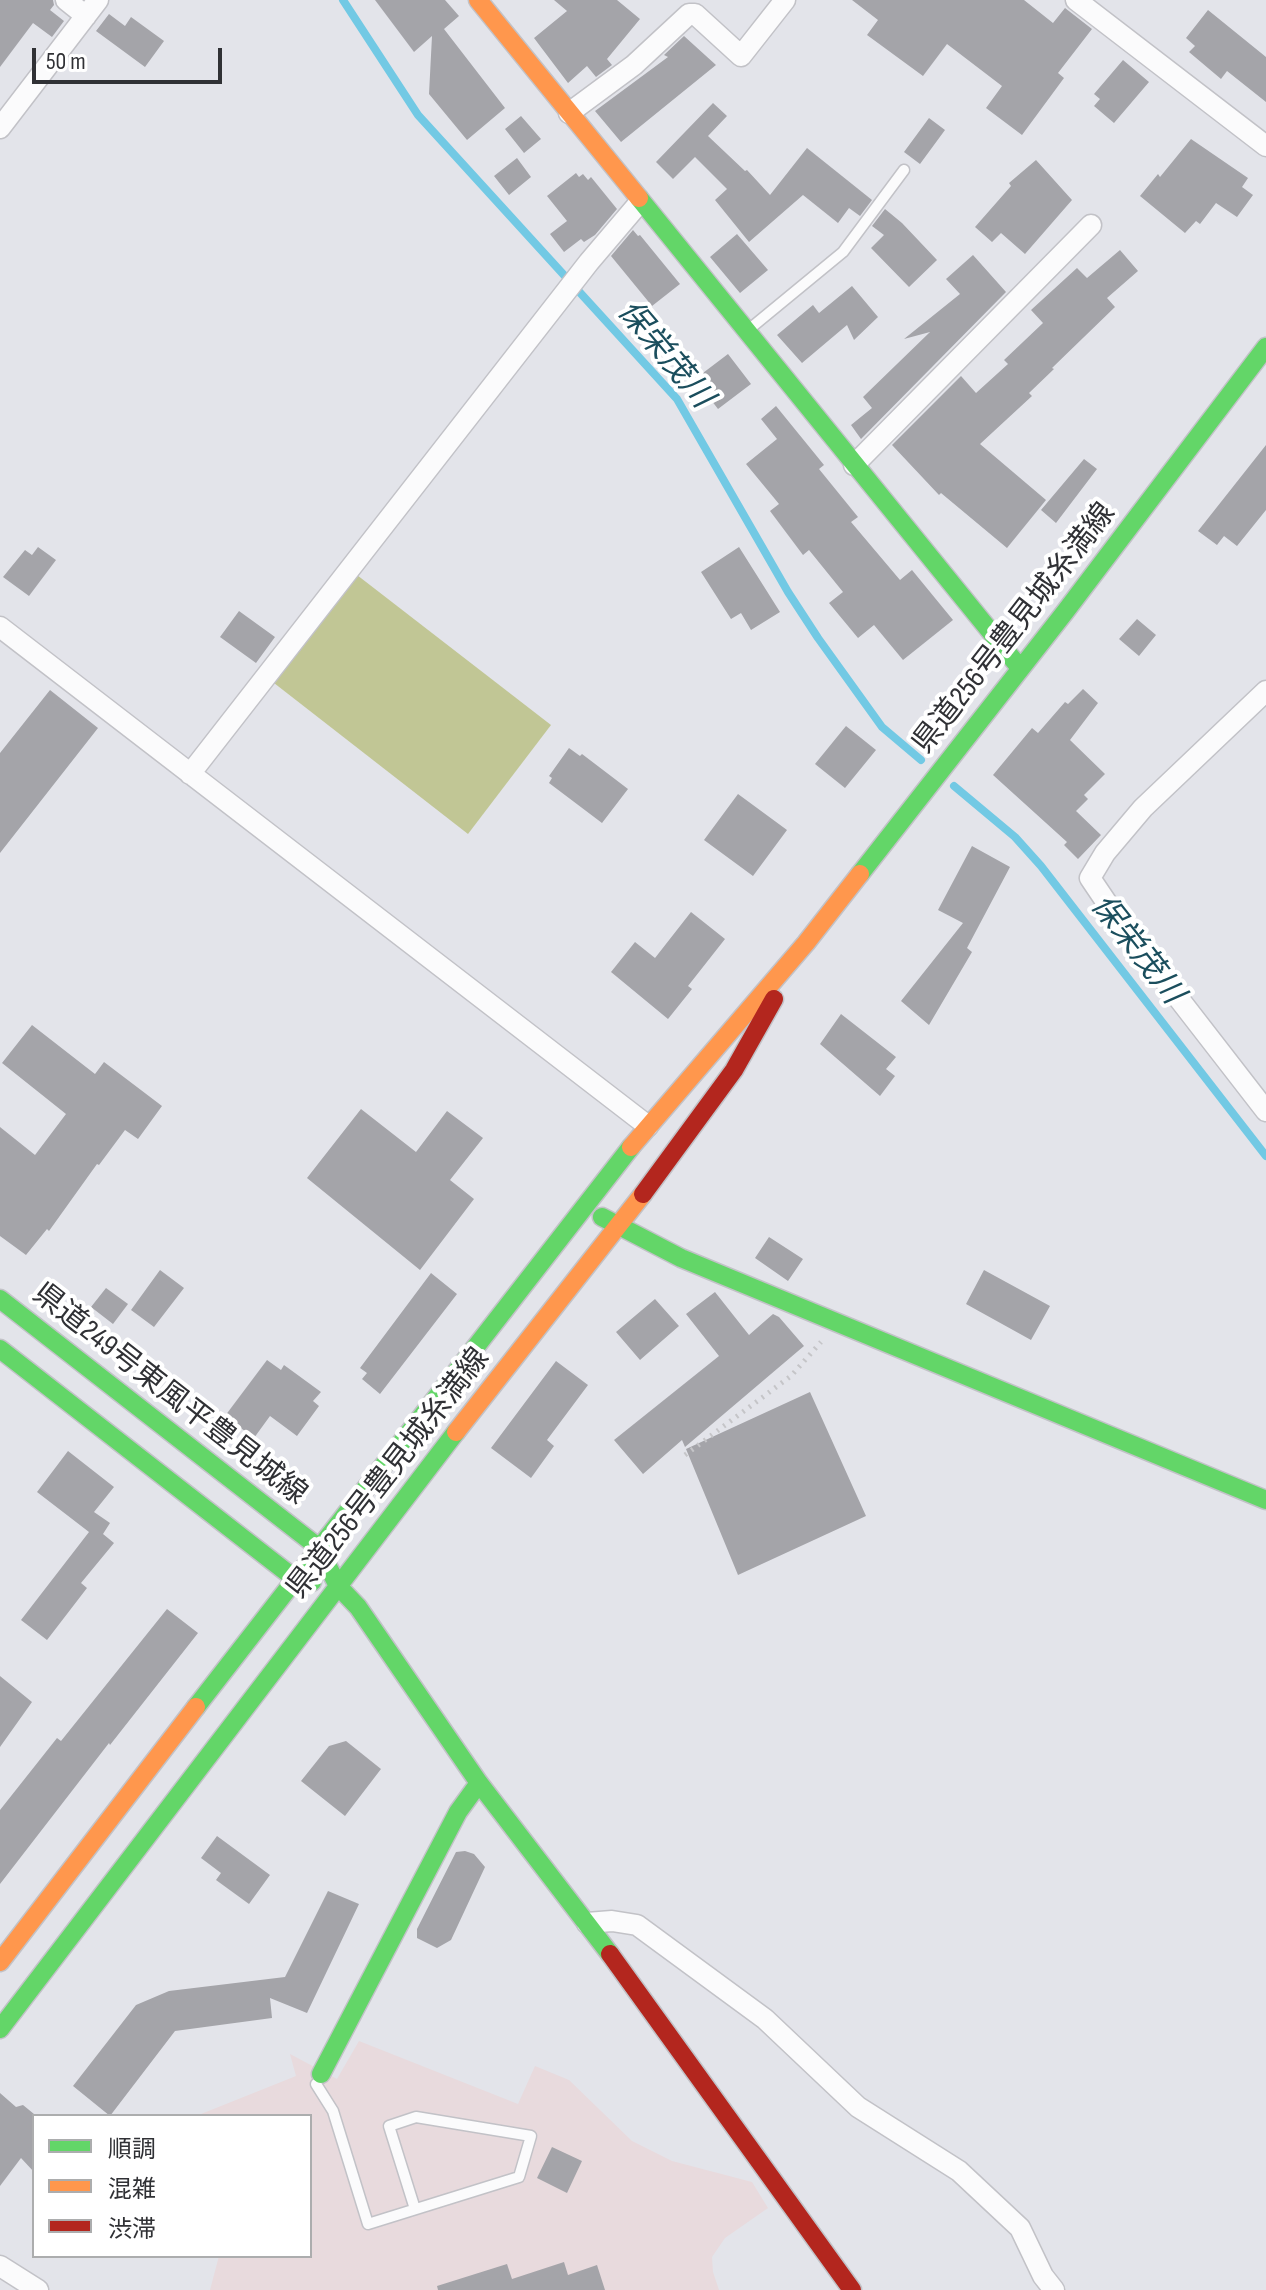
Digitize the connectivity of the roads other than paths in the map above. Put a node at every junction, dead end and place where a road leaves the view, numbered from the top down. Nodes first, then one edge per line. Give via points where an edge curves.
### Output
1 (66, 0) edge
2 (478, 0) edge
3 (785, 0) edge
4 (1076, 0) edge
5 (92, 8) edge
6 (569, 113) junction
7 (0, 128) edge
8 (1266, 146) edge
9 (904, 170) dead end
10 (640, 202) junction
11 (1091, 225) dead end
12 (746, 332) junction
13 (1266, 347) edge
14 (854, 465) junction
15 (0, 627) edge
16 (1020, 668) junction
17 (1264, 698) edge
18 (190, 774) junction
19 (806, 943) junction
20 (1266, 1111) edge
21 (648, 1126) junction
22 (584, 1207) junction
23 (618, 1225) junction
24 (0, 1299) edge
25 (0, 1349) edge
26 (1266, 1500) edge
27 (318, 1547) junction
28 (294, 1578) junction
29 (338, 1586) junction
30 (479, 1783) junction
31 (587, 1923) junction
32 (0, 1962) edge
33 (2, 2022) edge
34 (318, 2079) joint
35 (415, 2209) junction
36 (0, 2266) edge
37 (25, 2286) edge
38 (852, 2290) edge
39 (1054, 2290) edge

1 - 5 street
2 - 6 main road
3 - 6 street via 741,56 689,14 634,65
4 - 8 street
5 - 7 street
6 - 10 main road
9 - 12 lane via 843,252
10 - 12 main road
10 - 18 street
11 - 14 street
12 - 14 main road
13 - 16 main road, 県道256号豊見城糸満線
14 - 16 main road
15 - 18 street
16 - 19 main road, 県道256号豊見城糸満線
17 - 20 street via 1143,808 1090,878
18 - 21 street
19 - 21 main road, 県道256号豊見城糸満線
19 - 23 main road, 県道256号豊見城糸満線 via 734,1070
21 - 22 main road, 県道256号豊見城糸満線
22 - 23 main road
22 - 27 main road, 県道256号豊見城糸満線
23 - 26 main road via 681,1258
23 - 29 main road, 県道256号豊見城糸満線
24 - 27 main road, 県道249号東風平豊見城線
25 - 28 main road
27 - 28 main road, 県道256号豊見城糸満線
27 - 29 main road, 県道249号東風平豊見城線
28 - 29 main road
28 - 32 main road, 県道256号豊見城糸満線
29 - 30 main road, 県道249号東風平豊見城線 via 358,1607
29 - 33 main road, 県道256号豊見城糸満線
30 - 31 main road, 県道249号東風平豊見城線
30 - 34 main road via 458,1812
31 - 38 main road, 県道249号東風平豊見城線
31 - 39 street via 637,1925 765,2019 858,2107 959,2171 1020,2228
34 - 35 lane via 368,2224
35 - 35 lane via 519,2177 531,2136 416,2117 389,2126
36 - 37 street

